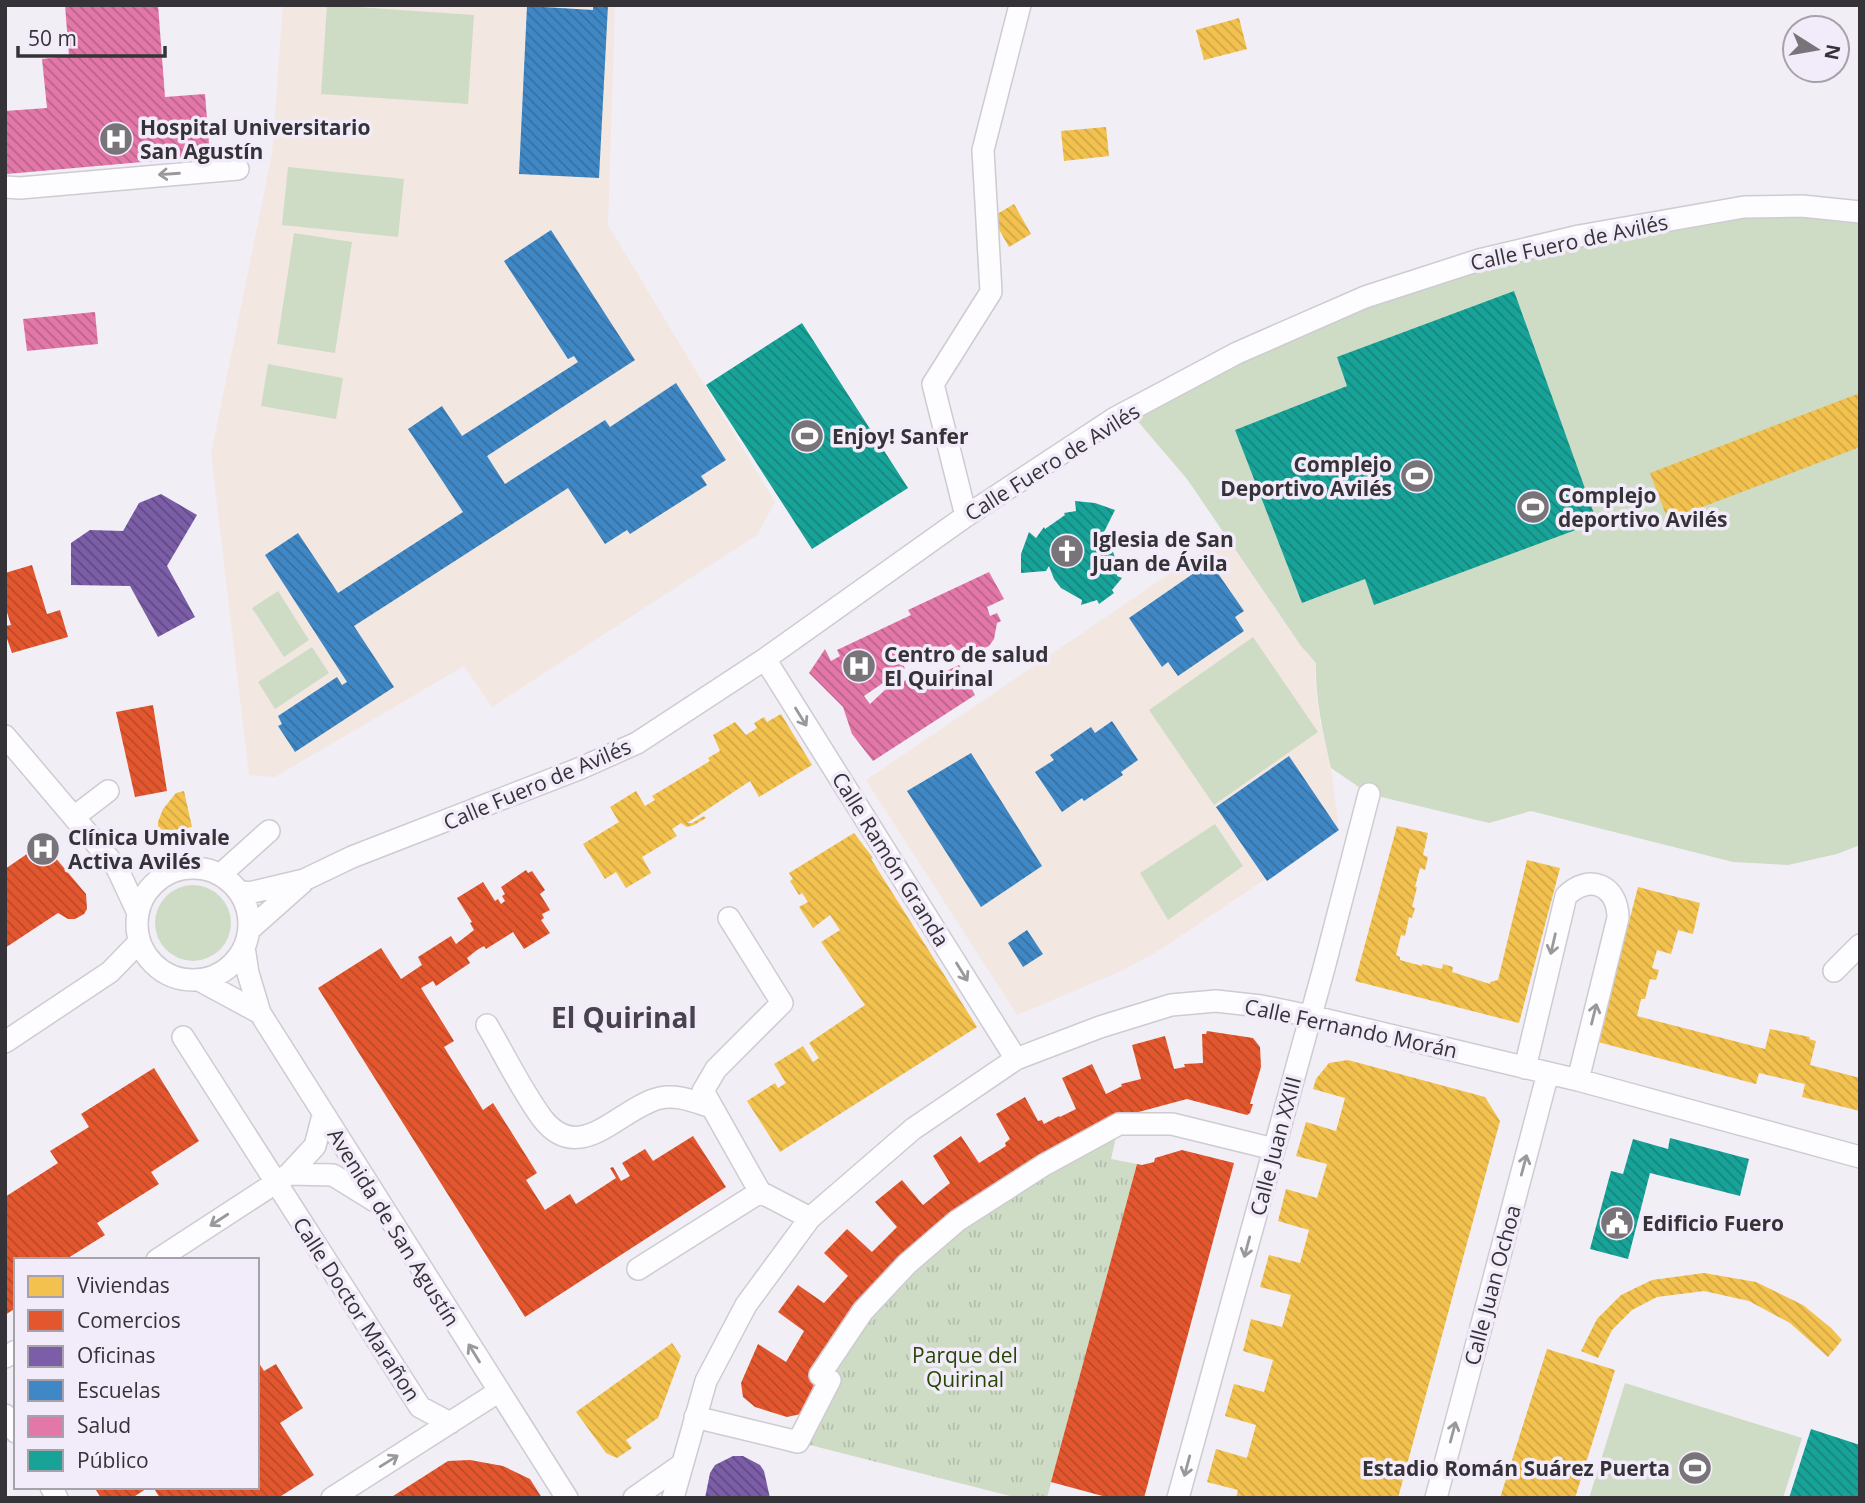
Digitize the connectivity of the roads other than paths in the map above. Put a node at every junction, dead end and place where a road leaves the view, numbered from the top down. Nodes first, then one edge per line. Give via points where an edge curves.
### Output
1 (1020, 5) edge
2 (237, 169) dead end
3 (5, 187) edge
4 (1860, 212) edge
5 (966, 516) junction
6 (765, 659) junction
7 (5, 736) edge
8 (108, 791) dead end
9 (1369, 794) dead end
10 (74, 817) junction
11 (270, 831) dead end
12 (117, 868) junction
13 (220, 875) junction
14 (158, 879) junction
15 (304, 880) junction
16 (239, 891) junction
17 (138, 913) junction
18 (729, 918) dead end
19 (246, 939) junction
20 (139, 942) junction
21 (1860, 945) edge
22 (154, 965) junction
23 (1835, 971) dead end
24 (110, 972) junction
25 (199, 980) junction
26 (260, 1013) junction
27 (1310, 1016) junction
28 (487, 1025) dead end
29 (183, 1037) dead end
30 (5, 1042) edge
31 (1017, 1059) junction
32 (1525, 1068) junction
33 (1548, 1073) junction
34 (1578, 1080) junction
35 (712, 1107) junction
36 (323, 1115) junction
37 (1274, 1149) junction
38 (1860, 1157) edge
39 (283, 1178) junction
40 (760, 1192) junction
41 (382, 1206) junction
42 (810, 1218) junction
43 (160, 1258) edge
44 (638, 1269) dead end
45 (498, 1392) junction
46 (695, 1417) junction
47 (450, 1423) junction
48 (681, 1465) junction
49 (332, 1498) edge
50 (567, 1498) edge
51 (634, 1498) edge
52 (673, 1498) edge
53 (1178, 1498) edge
54 (1436, 1498) edge

1 - 5 street via 983,150 991,292 933,384
2 -> 3 street
4 - 5 street, Calle Fuero de Avilés via 1802,206 1730,209 1579,236 1479,260 1365,297 1237,354 1115,418
5 - 6 street, Calle Fuero de Avilés
6 - 15 street, Calle Fuero de Avilés via 637,743
6 -> 31 street, Calle Ramón Granda
7 - 10 street
8 - 10 street
9 - 27 street, Calle Juan XXIII
10 - 12 street
11 - 13 street
12 - 14 street
12 - 17 street
13 - 14 street via 192,867
13 - 16 street
14 - 17 street via 145,894
15 - 16 street, Calle Fuero de Avilés via 249,893
15 - 19 street, Calle Fuero de Avilés
16 - 19 street via 245,903
17 - 20 street
18 - 35 street via 782,1003 716,1069 703,1091
19 - 25 street via 229,967
19 - 26 street, Avenida de San Agustín via 248,973
20 - 22 street
20 - 24 street
21 - 23 street
22 - 24 street
22 - 25 street via 170,976
24 - 30 street
25 - 26 street
26 - 36 street, Avenida de San Agustín
27 - 31 street, Calle Fernando Morán via 1216,1001 1171,1005
27 - 32 street, Calle Fernando Morán
27 - 37 street, Calle Juan XXIII
28 - 35 street via 543,1119 560,1133 588,1136 657,1098 673,1096
29 - 39 street, Calle Doctor Marañon
31 - 42 street, Calle Fernando Morán via 913,1129
32 - 33 street, Calle Fernando Morán
34 -> 32 street via 1618,918 1614,896 1595,884 1574,888 1566,896
33 - 34 street, Calle Fernando Morán
54 -> 33 street, Calle Juan Ochoa
34 - 38 street, Calle Fernando Morán
35 - 40 street
36 - 39 street via 315,1146
36 - 41 street, Avenida de San Agustín
37 - 46 street via 1172,1124 1119,1124 957,1221 907,1264 863,1311 820,1375 830,1380 798,1442
37 -> 53 street, Calle Juan XXIII
39 - 41 street via 333,1175
39 -> 43 street
39 - 47 street, Calle Doctor Marañon via 420,1408
40 - 42 street
40 - 44 street
45 -> 41 street, Avenida de San Agustín
42 - 46 street, Calle Fernando Morán via 746,1305 706,1381
45 - 47 street
45 - 50 street, Avenida de San Agustín
46 - 48 street, Calle Fernando Morán
49 -> 47 street
48 - 51 street
48 - 52 street, Calle Fernando Morán

